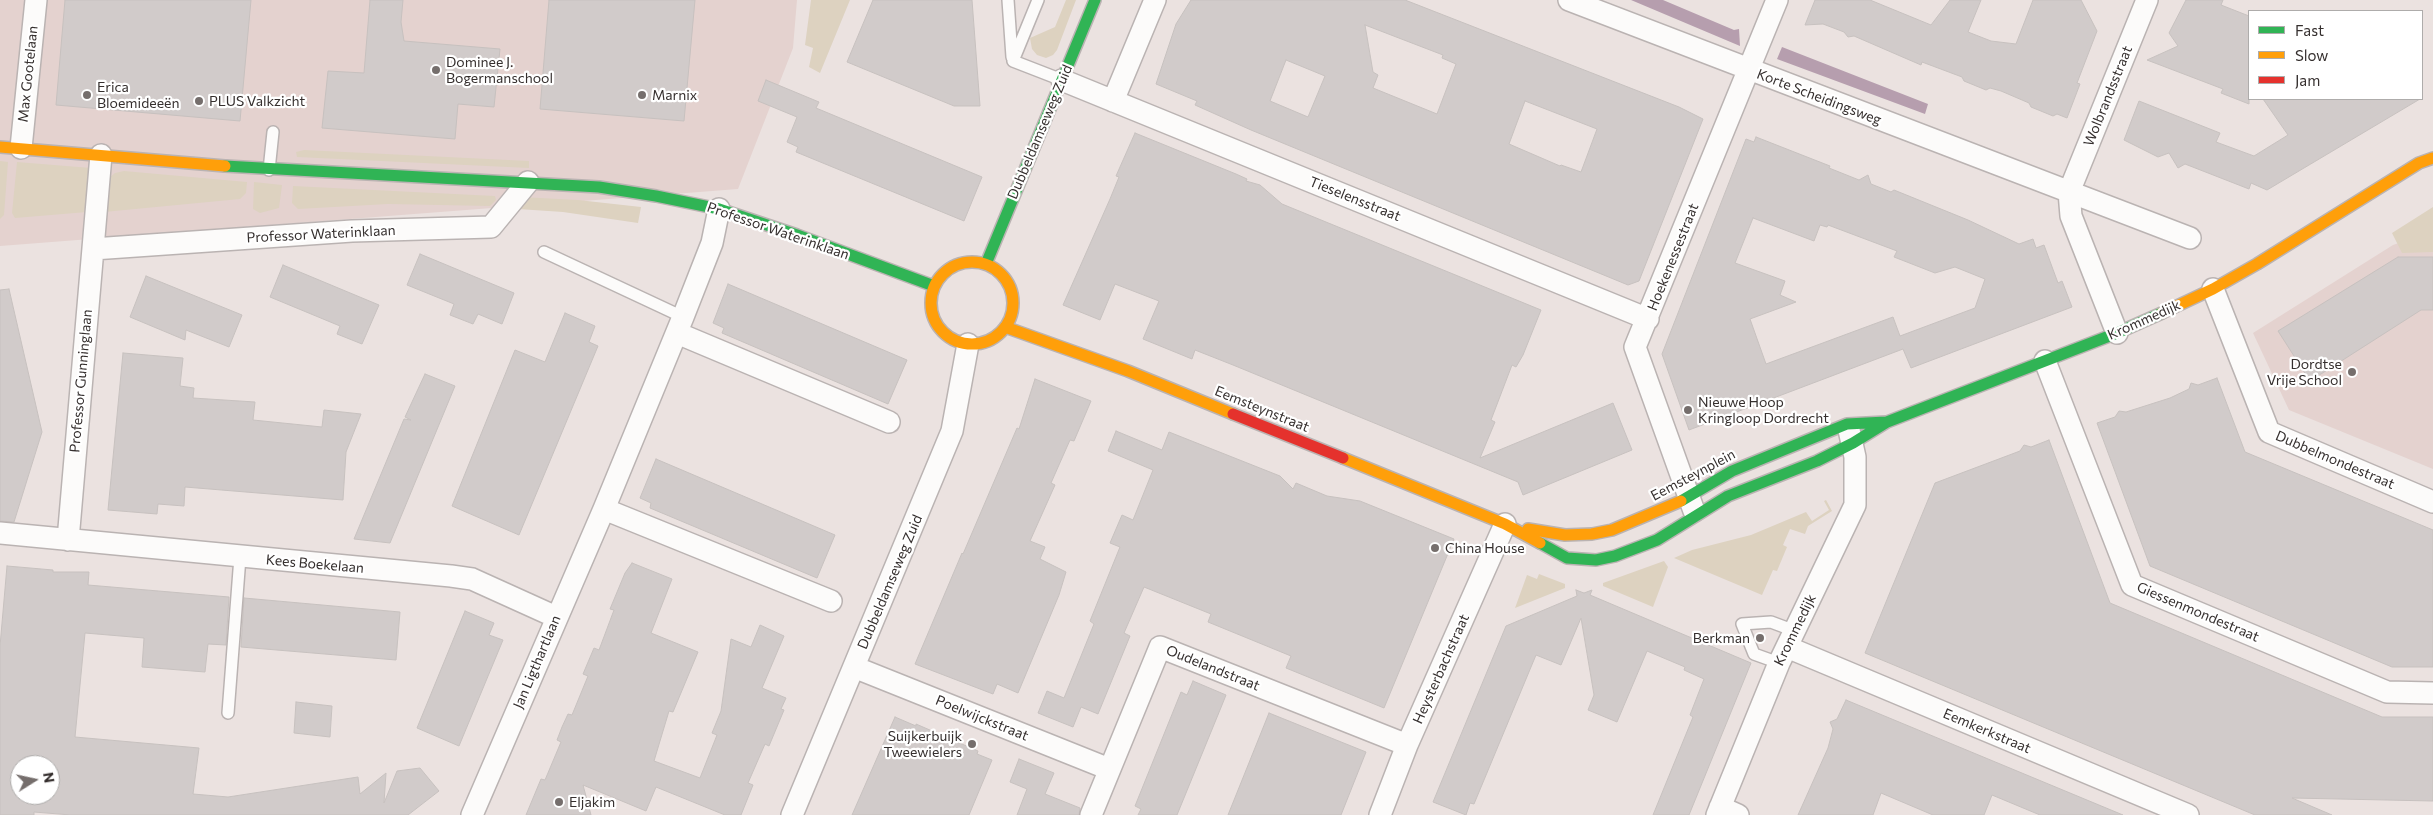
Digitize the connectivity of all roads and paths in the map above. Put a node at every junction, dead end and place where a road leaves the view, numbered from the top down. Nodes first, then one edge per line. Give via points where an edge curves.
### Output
1 (36, 0) edge
2 (1008, 0) edge
3 (1038, 0) edge
4 (1095, 0) edge
5 (1155, 0) edge
6 (1569, 0) edge
7 (1777, 0) edge
8 (2147, 0) edge
9 (1013, 61) junction
10 (1749, 70) junction
11 (1062, 80) junction
12 (1114, 101) junction
13 (273, 132) dead end
14 (0, 147) edge
15 (22, 148) junction
16 (2433, 148) edge
17 (101, 155) junction
18 (2433, 158) edge
19 (2419, 163) junction
20 (269, 170) junction
21 (528, 182) junction
22 (2069, 192) junction
23 (720, 209) junction
24 (2190, 238) dead end
25 (92, 249) junction
26 (544, 252) dead end
27 (986, 264) junction
28 (934, 286) junction
29 (2213, 289) junction
30 (1648, 319) junction
31 (680, 325) junction
32 (1005, 327) junction
33 (2117, 333) junction
34 (968, 344) junction
35 (2045, 361) junction
36 (889, 422) dead end
37 (1886, 422) junction
38 (1850, 434) junction
39 (2433, 502) edge
40 (1692, 506) junction
41 (604, 510) junction
42 (1505, 524) junction
43 (0, 533) edge
44 (68, 540) junction
45 (240, 557) junction
46 (831, 601) dead end
47 (556, 617) junction
48 (1787, 647) junction
49 (854, 667) junction
50 (2433, 693) edge
51 (228, 713) dead end
52 (1407, 745) junction
53 (1109, 769) junction
54 (1725, 812) edge
55 (472, 815) edge
56 (792, 815) edge
57 (1091, 815) edge
58 (1380, 815) edge
59 (2188, 815) edge

1 - 15 street, Max Gootelaan
2 - 9 lane
3 - 9 lane
4 - 11 street, Dubbeldamseweg Zuid
5 - 12 street
6 - 10 street, Korte Scheidingsweg
7 - 10 street, Hoekenessestraat
8 - 22 street, Wolbrandsstraat
9 - 11 lane
10 - 22 street, Korte Scheidingsweg
10 - 30 street, Hoekenessestraat
11 - 12 street, Tieselensstraat
11 - 27 street, Dubbeldamseweg Zuid
12 - 30 street, Tieselensstraat
13 - 20 lane
14 - 15 street, Professor Waterinklaan
15 - 17 street, Professor Waterinklaan
16 - 19 street, Krommedijk
17 - 20 street, Professor Waterinklaan
17 - 25 street, Professor Gunninglaan
18 - 19 street, Krommedijk
19 - 29 street, Krommedijk
20 - 21 street, Professor Waterinklaan
21 - 23 street, Professor Waterinklaan via 599,187
21 - 25 street, Professor Waterinklaan via 491,227 352,231
22 - 24 street, Korte Scheidingsweg
22 - 33 street via 2071,216
23 - 28 street, Professor Waterinklaan
23 - 31 street, Jan Ligthartlaan via 712,243
25 - 44 street, Professor Gunninglaan
26 - 31 lane
27 - 28 street via 969,262 955,265 942,274
27 - 32 street via 1001,274 1011,290 1012,309
28 - 34 street via 931,305 937,324 950,337
29 - 33 street, Krommedijk
29 - 39 street, Dubbelmondestraat via 2269,432
30 - 40 street, Hoekenessestraat via 1635,347
31 - 36 street
31 - 41 street, Jan Ligthartlaan
32 - 34 street via 989,340
32 - 42 street, Eemsteynstraat via 1128,371
33 - 35 street, Krommedijk
34 - 49 street, Dubbeldamseweg Zuid via 952,431
35 - 37 street, Krommedijk
35 - 50 street, Giessenmondestraat via 2132,585 2387,692
37 - 38 street, Krommedijk
37 - 38 street, Eemsteynplein
38 - 40 street, Eemsteynplein via 1805,466 1728,496
38 - 40 street, Eemsteynplein via 1732,470
38 - 48 street, Krommedijk via 1855,505
40 - 42 street, Eemsteynplein via 1592,534 1565,535
40 - 42 street, Eemsteynplein via 1657,540 1615,556 1588,560 1567,558
41 - 46 street
41 - 47 street, Jan Ligthartlaan
42 - 52 street, Heysterbachstraat
43 - 44 street
44 - 45 street, Kees Boekelaan
45 - 47 street, Kees Boekelaan via 451,576 472,580
45 - 51 lane
47 - 55 street, Jan Ligthartlaan
48 - 54 street, Krommedijk
48 - 59 street, Eemkerkstraat
49 - 53 street, Poelwijckstraat
49 - 56 street, Dubbeldamseweg Zuid
52 - 53 street, Oudelandstraat via 1160,647
52 - 58 street, Heysterbachstraat
53 - 57 street, Oudelandstraat

